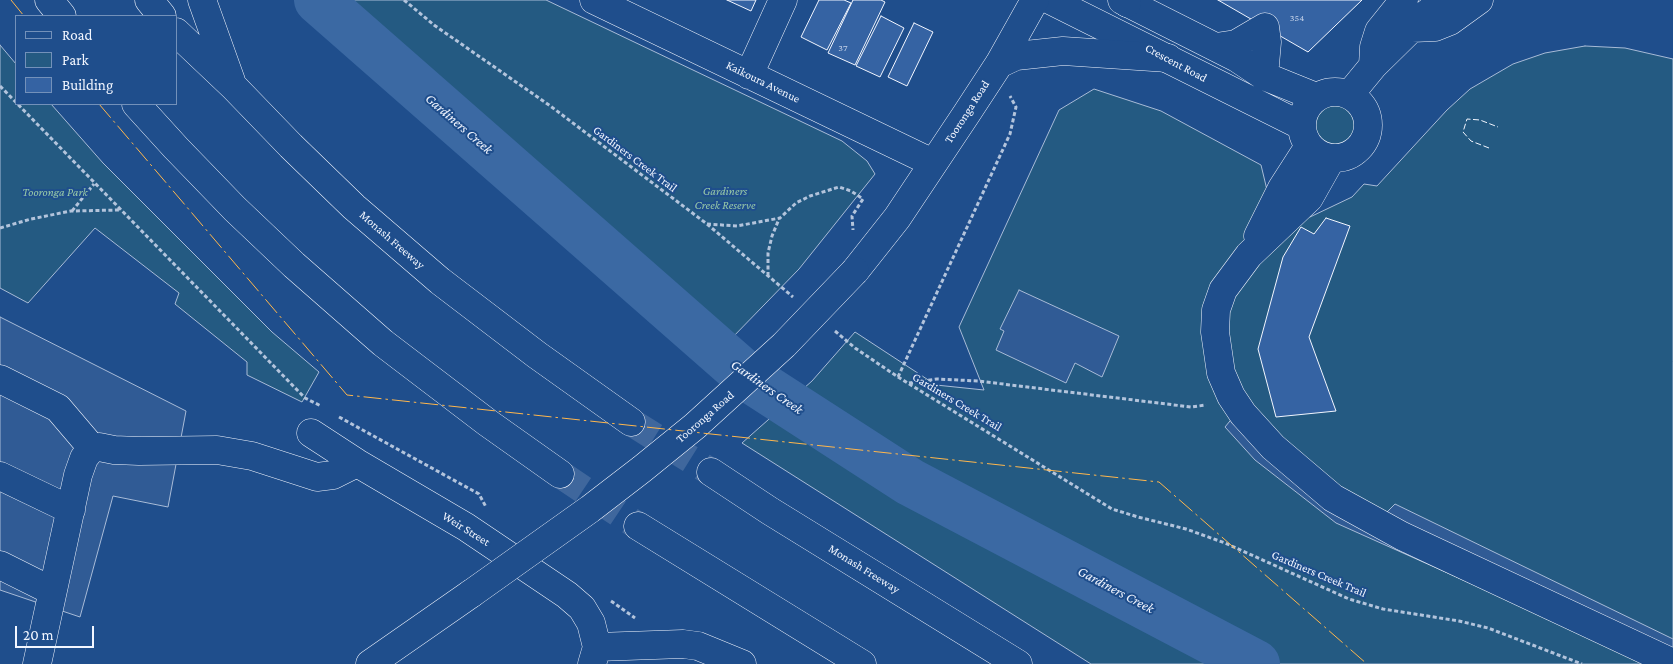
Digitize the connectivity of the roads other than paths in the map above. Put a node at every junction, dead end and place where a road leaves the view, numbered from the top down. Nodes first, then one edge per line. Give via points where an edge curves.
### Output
1 (49, 0) edge
2 (149, 0) edge
3 (202, 0) edge
4 (594, 0) edge
5 (783, 0) edge
6 (1036, 0) edge
7 (1050, 0) edge
8 (1404, 0) edge
9 (1444, 0) edge
10 (1479, 0) edge
11 (1125, 1) edge
12 (61, 15) edge
13 (161, 15) edge
14 (1412, 28) junction
15 (178, 34) edge
16 (1216, 47) junction
17 (1168, 58) junction
18 (998, 64) junction
19 (1373, 66) junction
20 (749, 75) junction
21 (1264, 76) junction
22 (233, 86) junction
23 (1350, 94) junction
24 (1316, 97) junction
25 (137, 105) edge
26 (1314, 143) junction
27 (933, 164) junction
28 (0, 379) edge
29 (631, 422) tunnel mouth
30 (311, 433) dead end
31 (92, 448) junction
32 (357, 464) junction
33 (711, 472) tunnel mouth
34 (560, 474) tunnel mouth
35 (0, 476) edge
36 (71, 510) junction
37 (638, 526) tunnel mouth
38 (0, 565) edge
39 (52, 591) junction
40 (594, 656) edge
41 (1673, 663) edge
42 (37, 664) edge
43 (370, 664) edge
44 (742, 664) edge
45 (862, 664) edge
46 (1018, 664) edge

1 - 12 main road
2 - 13 main road
3 - 22 main road
4 - 20 main road, Kaikoura Avenue
5 - 20 main road
6 - 18 main road, Tooronga Road
7 - 17 main road, Crescent Road
8 - 19 main road via 1378,31
9 - 14 main road
10 - 14 main road via 1443,24
11 - 16 main road
14 - 19 main road
15 - 22 main road, Monash Freeway
16 - 21 main road
16 - 21 main road via 1236,44 1265,27
17 - 18 main road via 1063,52 1016,56
17 - 26 main road, Crescent Road
18 - 27 main road, Tooronga Road
19 - 23 main road
20 - 27 main road, Kaikoura Avenue
21 - 24 main road
22 - 29 main road, Monash Freeway via 354,207 440,281
23 - 24 main road via 1333,91
23 - 26 main road via 1366,111 1369,122 1363,145 1343,158
24 - 26 main road via 1305,110
25 - 34 main road via 228,202 301,272 383,343
26 - 41 main road via 1308,198 1249,255 1224,290 1216,310 1220,373 1243,414 1273,447 1333,498 1402,536
27 - 43 main road, Tooronga Road, bridge via 897,218 855,271 777,352 695,426 590,509
28 - 31 main road via 58,408
30 - 32 main road, Weir Street
31 - 32 main road via 217,450 252,456 317,477 332,475
31 - 36 main road via 78,475
32 - 40 main road, Weir Street via 466,527 567,595 582,608 591,623
33 - 46 main road, Monash Freeway
35 - 36 main road
36 - 39 main road
37 - 45 main road
38 - 39 main road
39 - 42 main road
40 - 44 main road, Weir Street via 683,644 713,651

